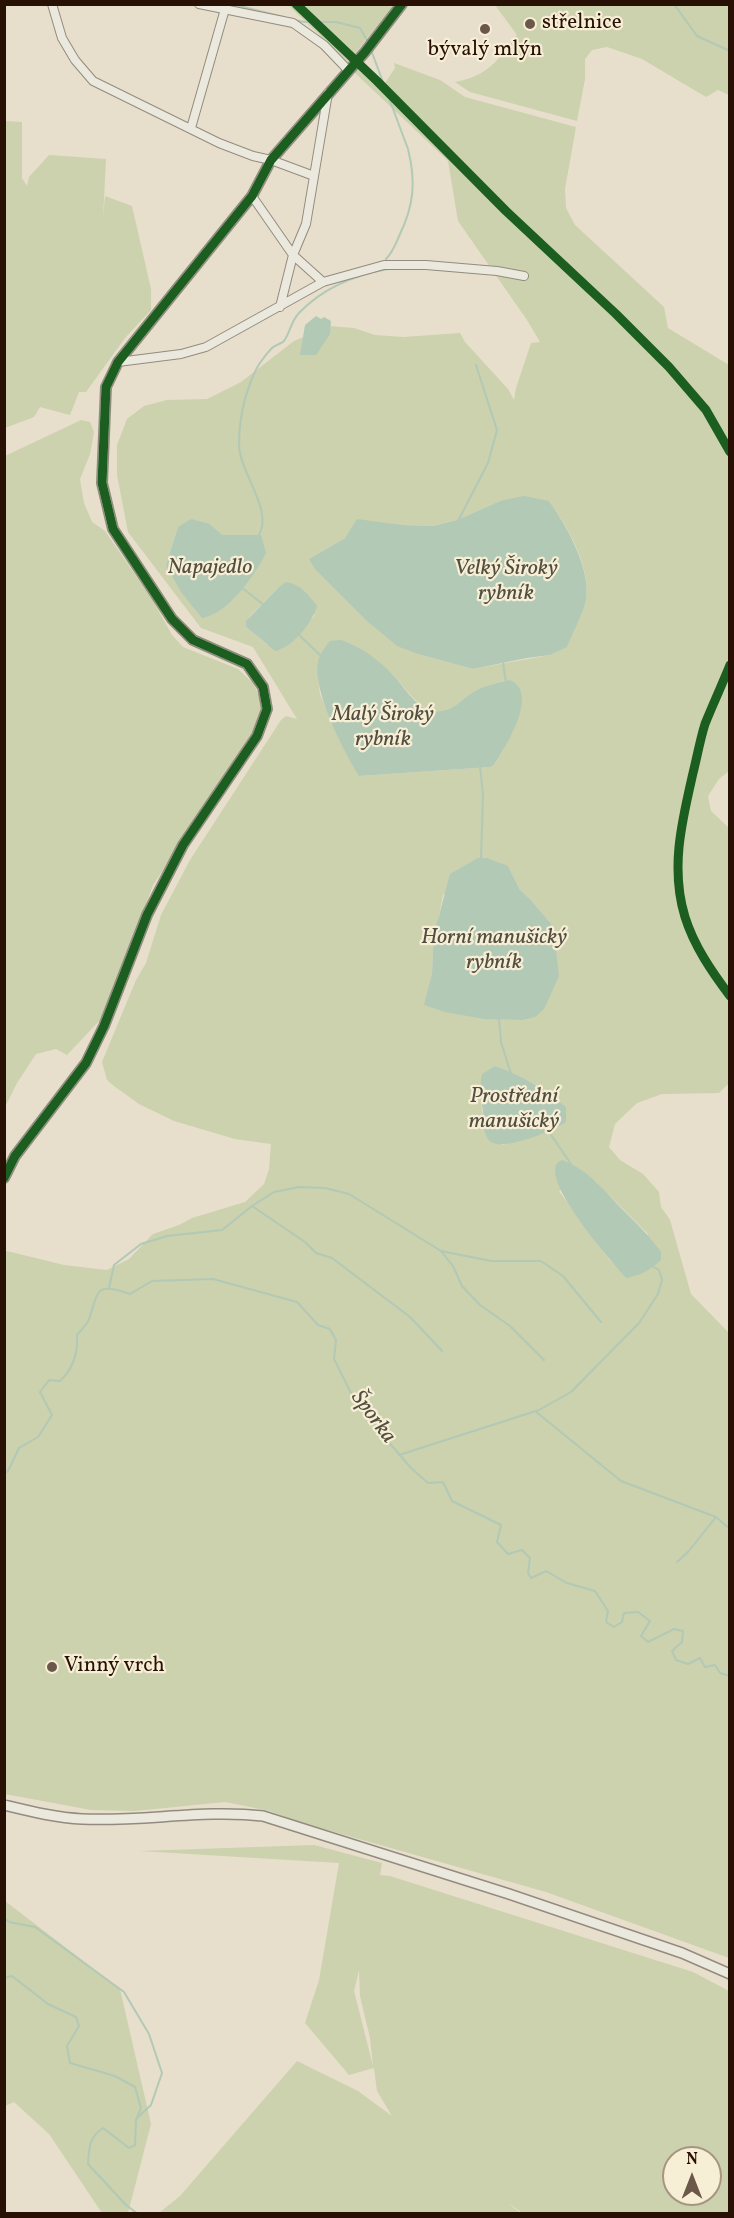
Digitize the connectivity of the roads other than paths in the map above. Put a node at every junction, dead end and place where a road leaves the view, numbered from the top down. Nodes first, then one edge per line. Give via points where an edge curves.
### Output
1 (52, 4) edge
2 (200, 4) edge
3 (402, 4) edge
4 (225, 9) junction
5 (348, 70) junction
6 (329, 92) junction
7 (191, 128) junction
8 (272, 160) junction
9 (314, 176) junction
10 (252, 196) junction
11 (293, 255) junction
12 (524, 276) dead end
13 (323, 282) junction
14 (280, 307) junction
15 (118, 362) junction
16 (4, 1178) edge
17 (4, 1805) edge
18 (729, 1974) edge

1 - 7 street via 62,38 93,81
2 - 4 street
3 - 5 street
4 - 5 street via 293,23 324,45
4 - 7 street
5 - 6 street
6 - 8 street
6 - 9 street
7 - 8 street via 227,146
8 - 9 street
8 - 10 street
9 - 11 street via 306,224
10 - 11 street
10 - 15 street
11 - 13 street
11 - 14 street
12 - 13 street via 426,265 384,265
13 - 14 street
14 - 15 street via 206,347
15 - 16 street via 106,387 102,472 113,530 172,619 193,640 247,664 263,687 267,709 257,736 183,845 147,915 86,1063 15,1156
17 - 18 street via 81,1819 223,1813 263,1816 541,1905 682,1953

